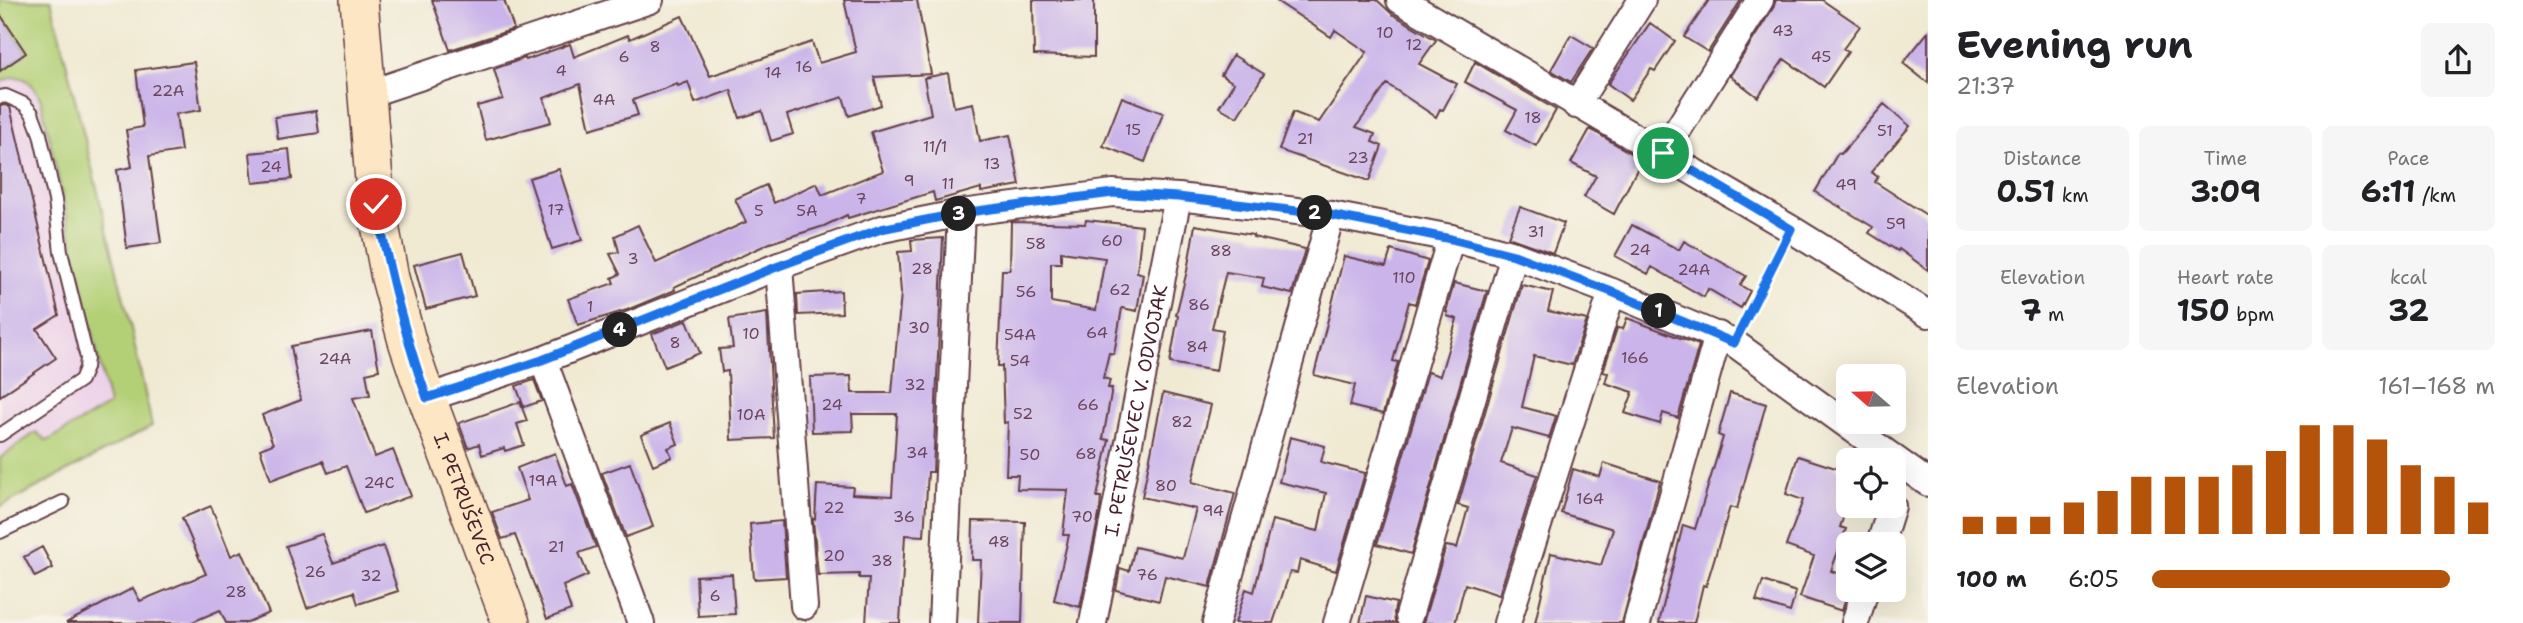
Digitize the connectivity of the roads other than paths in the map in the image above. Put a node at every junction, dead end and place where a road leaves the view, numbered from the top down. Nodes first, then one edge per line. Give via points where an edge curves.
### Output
1 (359, 0) edge
2 (650, 0) edge
3 (1400, 0) edge
4 (1642, 0) edge
5 (1760, 0) edge
6 (368, 94) junction
7 (0, 97) edge
8 (1576, 104) junction
9 (1663, 153) junction
10 (1178, 197) junction
11 (961, 213) junction
12 (1331, 215) junction
13 (1451, 239) junction
14 (1514, 255) junction
15 (779, 266) junction
16 (1612, 292) junction
17 (1928, 314) edge
18 (1726, 339) junction
19 (542, 360) junction
20 (427, 398) junction
21 (0, 435) edge
22 (1880, 448) edge
23 (1906, 467) edge
24 (1928, 483) edge
25 (62, 502) dead end
26 (0, 531) edge
27 (1861, 602) edge
28 (804, 606) dead end
29 (1409, 617) dead end
30 (511, 623) edge
31 (641, 623) edge
32 (942, 623) edge
33 (1093, 623) edge
34 (1216, 623) edge
35 (1337, 623) edge
36 (1507, 623) edge
37 (1637, 623) edge
38 (1855, 623) edge

1 - 6 street, I. PETRUŠEVEC
2 - 6 street
3 - 8 street
4 - 8 street
5 - 9 street
6 - 20 street, I. PETRUŠEVEC via 376,204 388,267
7 - 21 lane via 24,104 40,134 61,252 87,358 81,380
8 - 9 street
9 - 17 street
10 - 11 street via 1113,193
10 - 12 street
10 - 33 street, I. PETRUŠEVEC V. ODVOJAK
11 - 15 street via 881,229
11 - 32 street
12 - 13 street
12 - 34 street
13 - 14 street
13 - 35 street
14 - 16 street
14 - 29 street
15 - 19 street
15 - 28 street
16 - 18 street
16 - 36 street
18 - 22 street
18 - 37 street
19 - 20 street
19 - 31 street
20 - 30 street, I. PETRUŠEVEC
23 - 24 street
25 - 26 lane
27 - 38 street

